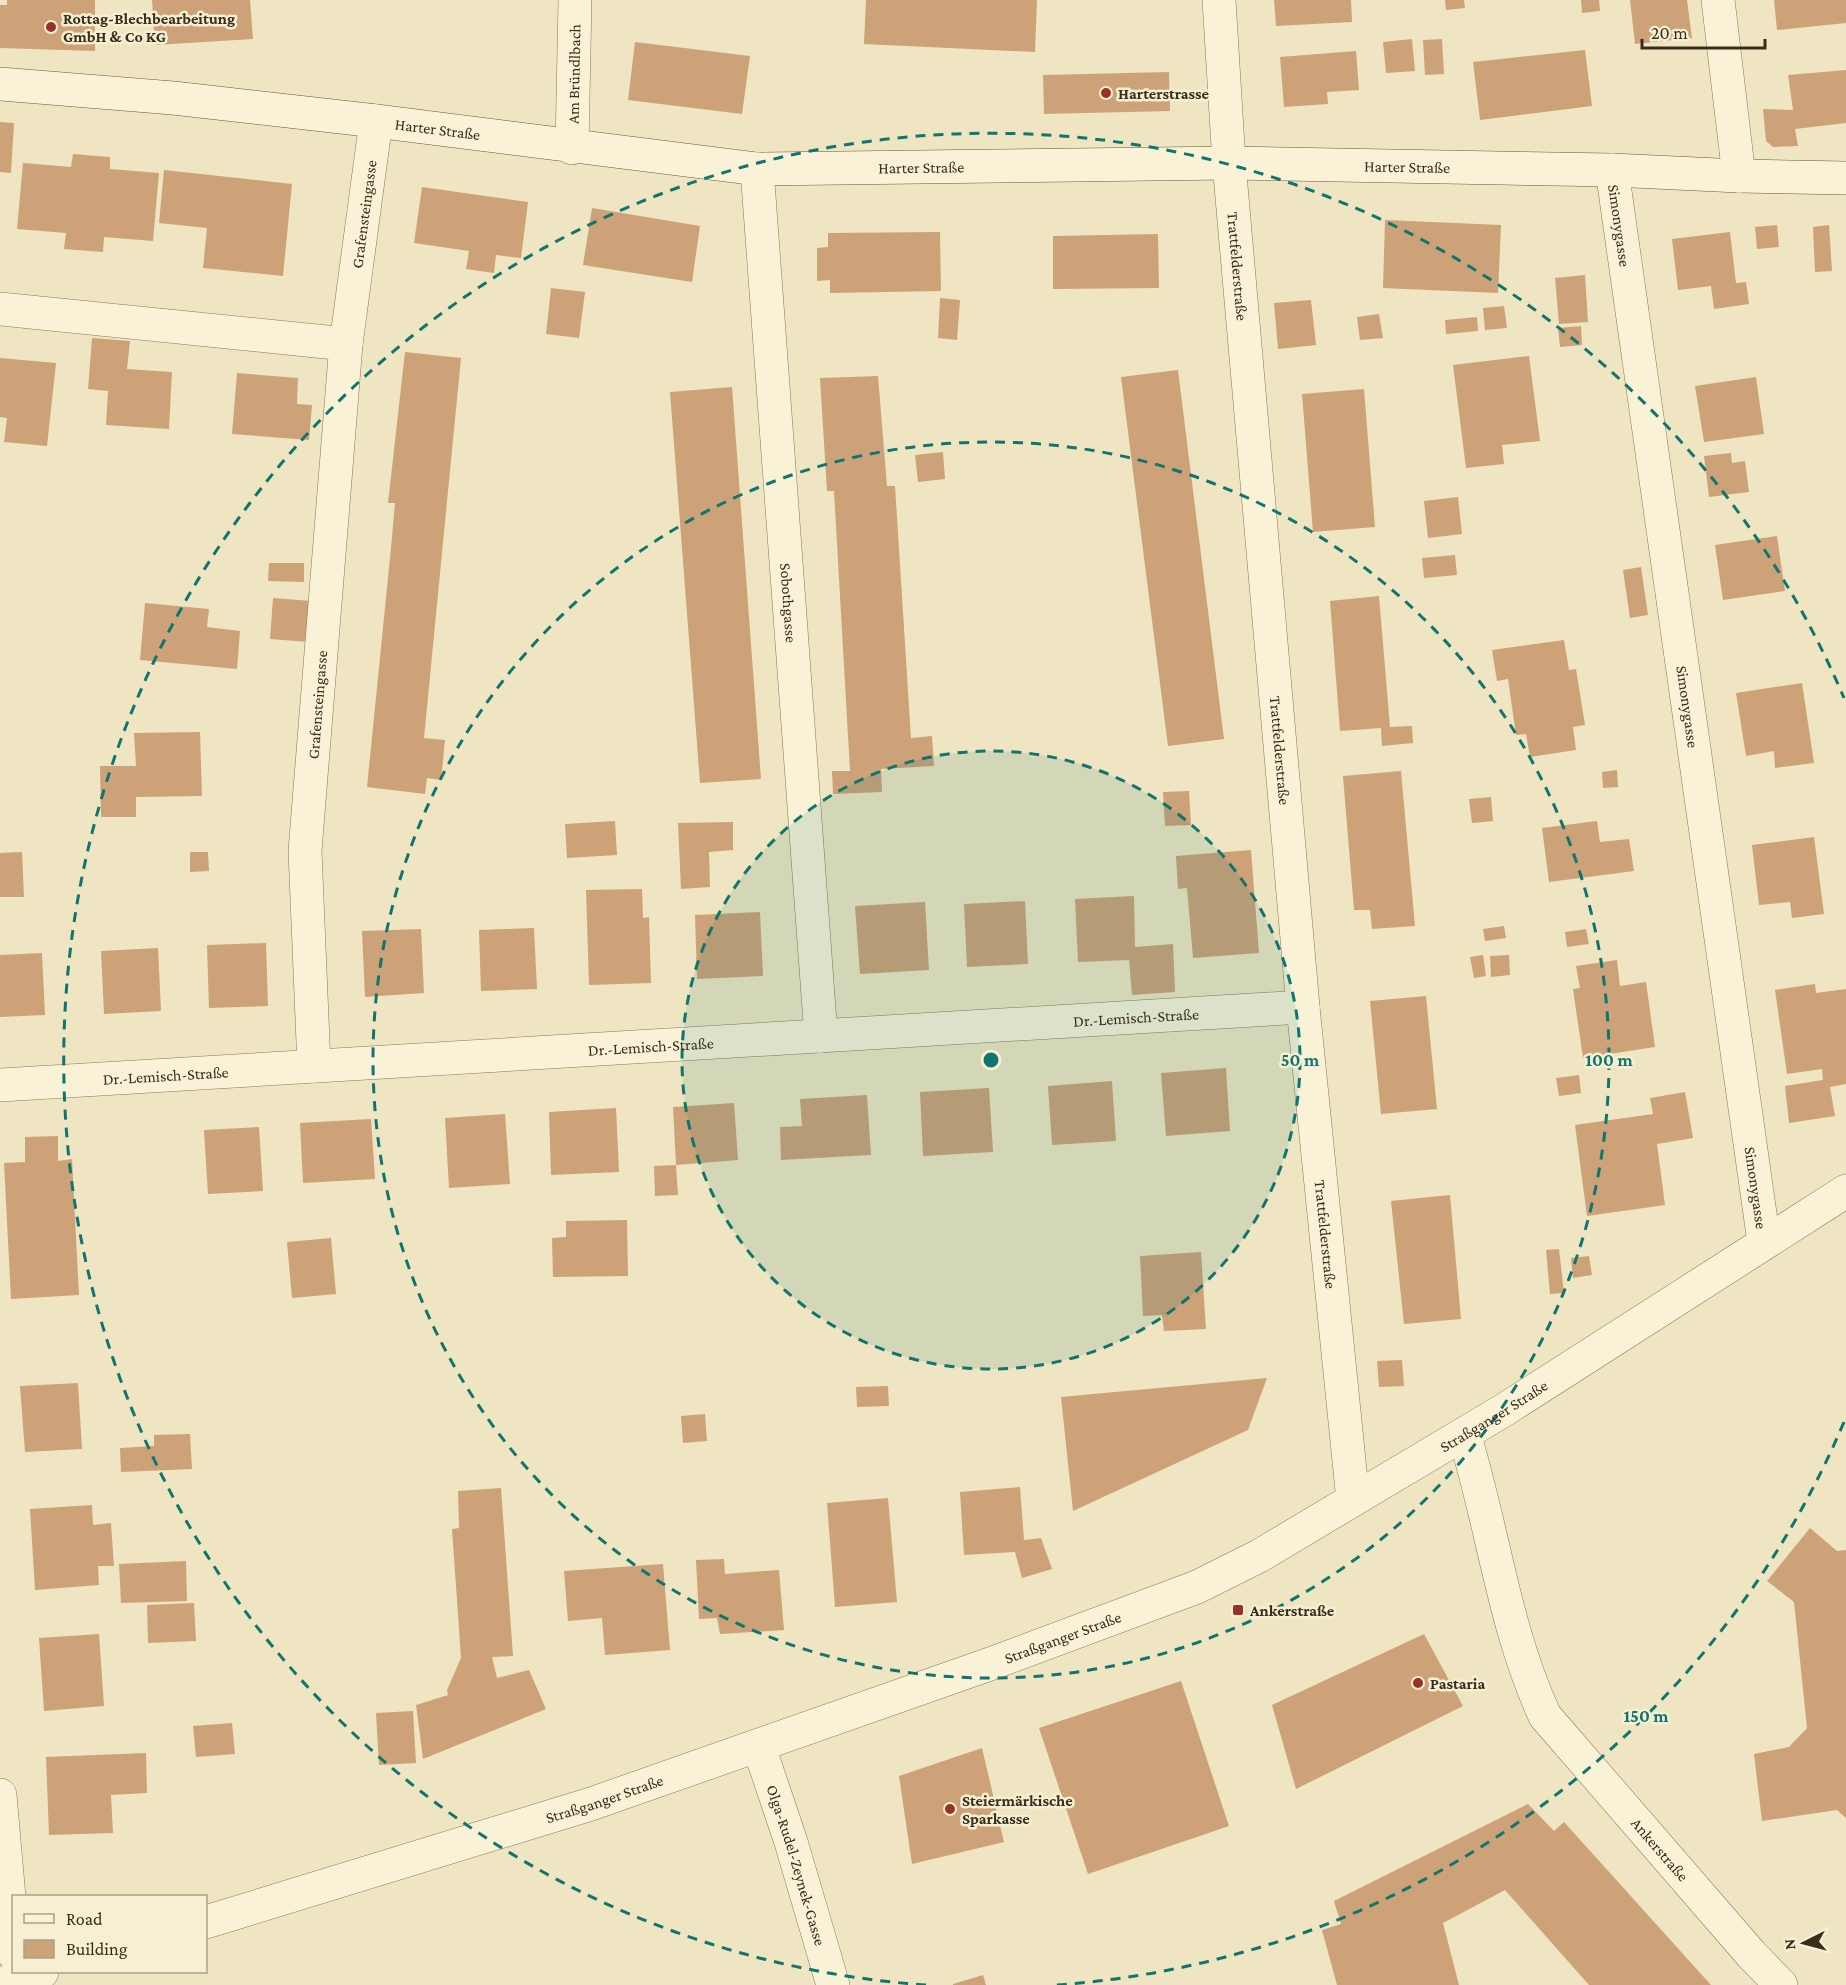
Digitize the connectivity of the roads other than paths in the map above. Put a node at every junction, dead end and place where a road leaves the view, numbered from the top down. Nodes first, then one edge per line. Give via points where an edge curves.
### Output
1 (574, 0) edge
2 (1219, 0) edge
3 (1718, 0) edge
4 (0, 84) edge
5 (376, 121) junction
6 (572, 148) junction
7 (1229, 163) junction
8 (757, 169) junction
9 (1612, 170) junction
10 (1739, 176) junction
11 (1846, 178) edge
12 (0, 309) edge
13 (346, 344) junction
14 (1303, 1007) junction
15 (821, 1036) junction
16 (314, 1066) junction
17 (0, 1085) edge
18 (1846, 1191) edge
19 (1764, 1242) junction
20 (1464, 1434) junction
21 (1353, 1500) junction
22 (759, 1746) junction
23 (0, 1795) edge
24 (12, 1920) edge
25 (207, 1922) edge
26 (833, 1985) edge
27 (1781, 1985) edge

1 - 6 street, Am Bründlbach
2 - 7 street, Trattfelderstraße
3 - 10 street
4 - 5 street, Harter Straße via 173,98
5 - 6 street, Harter Straße
5 - 13 street, Grafensteingasse
6 - 8 street, Harter Straße
7 - 8 street, Harter Straße
7 - 9 street, Harter Straße
7 - 14 street, Trattfelderstraße
8 - 15 street, Sobothgasse
9 - 10 street, Harter Straße
9 - 19 street, Simonygasse
10 - 11 street, Harter Straße
12 - 13 street
13 - 16 street, Grafensteingasse via 305,851
14 - 15 street, Dr.-Lemisch-Straße
14 - 21 street, Trattfelderstraße
15 - 16 street, Dr.-Lemisch-Straße
16 - 17 street, Dr.-Lemisch-Straße
18 - 19 street, Straßganger Straße
19 - 20 street, Straßganger Straße
20 - 21 street, Straßganger Straße
20 - 27 street, Ankerstraße via 1526,1675 1545,1716
21 - 22 street, Straßganger Straße via 1259,1556 1197,1587
22 - 25 street, Straßganger Straße via 591,1804
22 - 26 street, Olga-Rudel-Zeynek-Gasse
23 - 24 street

